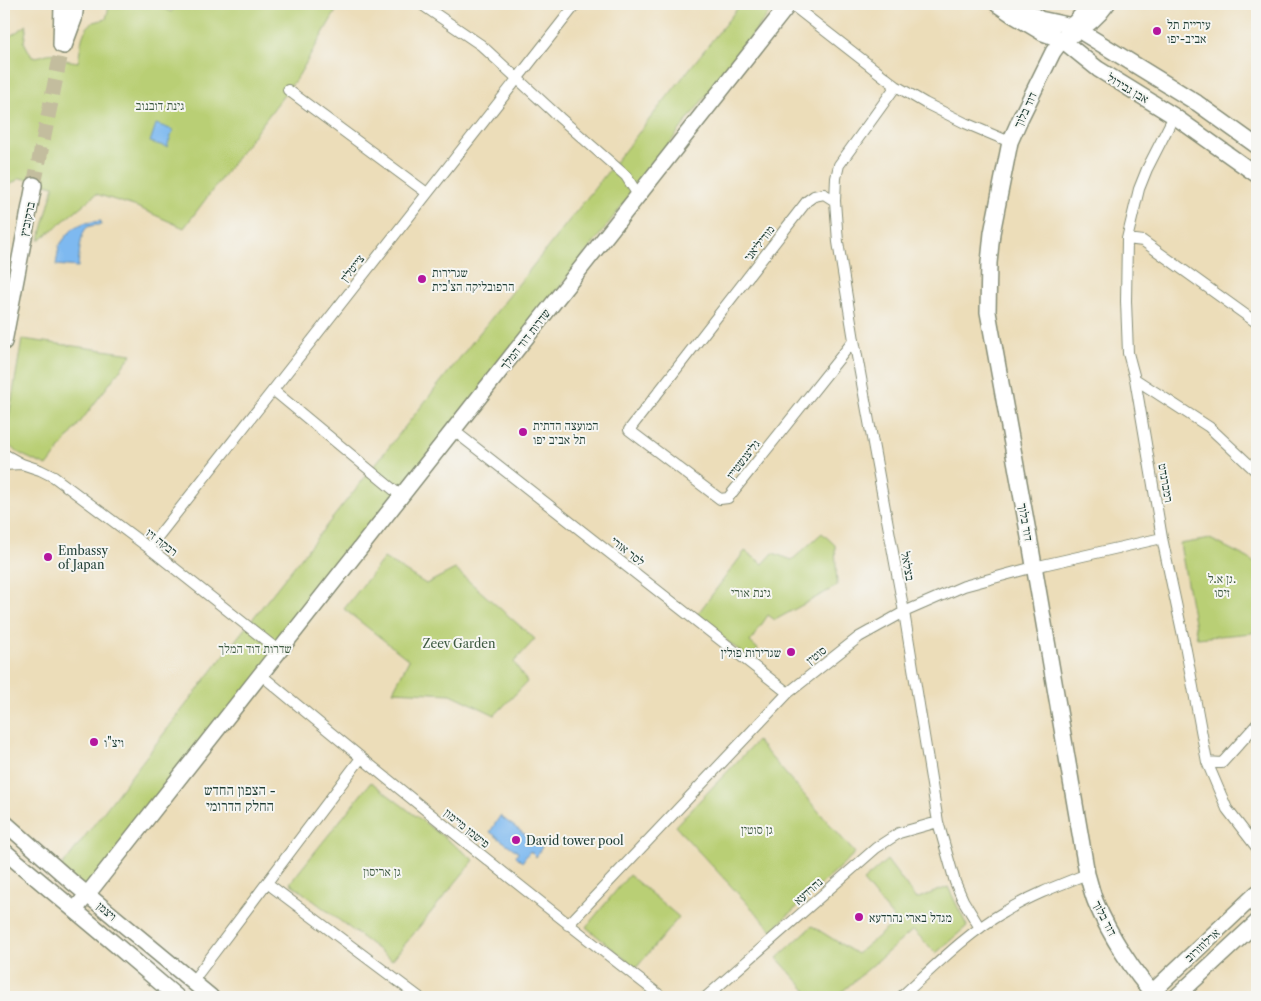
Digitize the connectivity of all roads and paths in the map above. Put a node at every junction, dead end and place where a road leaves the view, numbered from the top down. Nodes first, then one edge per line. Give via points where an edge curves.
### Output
1 (62, 4) edge
2 (76, 4) edge
3 (421, 4) edge
4 (576, 4) edge
5 (790, 4) edge
6 (997, 4) edge
7 (1016, 4) edge
8 (1091, 4) edge
9 (1107, 4) edge
10 (1076, 28) junction
11 (1062, 40) junction
12 (517, 79) junction
13 (896, 86) junction
14 (288, 90) dead end
15 (1174, 116) junction
16 (1010, 142) junction
17 (1257, 146) edge
18 (1257, 175) edge
19 (34, 185) tunnel mouth
20 (427, 193) junction
21 (638, 195) junction
22 (835, 201) junction
23 (1127, 239) junction
24 (1257, 323) edge
25 (854, 340) junction
26 (4, 342) edge
27 (1135, 379) junction
28 (273, 390) junction
29 (453, 430) junction
30 (629, 430) joint
31 (4, 454) edge
32 (22, 464) junction
33 (4, 465) edge
34 (1257, 472) edge
35 (401, 496) junction
36 (1162, 538) junction
37 (149, 548) junction
38 (1034, 567) junction
39 (904, 612) junction
40 (279, 651) junction
41 (260, 674) junction
42 (788, 693) junction
43 (1257, 724) edge
44 (361, 758) junction
45 (1207, 762) junction
46 (4, 822) edge
47 (938, 822) junction
48 (1257, 848) edge
49 (4, 850) edge
50 (1087, 874) junction
51 (267, 883) junction
52 (1257, 893) edge
53 (87, 894) junction
54 (75, 910) junction
55 (1257, 922) edge
56 (568, 925) junction
57 (980, 928) junction
58 (192, 982) junction
59 (1152, 996) edge
60 (177, 997) edge
61 (211, 997) edge
62 (419, 997) edge
63 (662, 997) edge
64 (706, 997) edge
65 (901, 997) edge
66 (1176, 997) edge

1 - 2 street via 62,46 74,19
3 - 12 street via 481,45
4 - 12 street, צייטלין
5 - 13 street
5 - 21 street, שדרות דוד המלך
6 - 11 street, אבן גבירול via 1043,33
7 - 10 street, אבן גבירול via 1040,19
8 - 10 street
9 - 10 street via 1099,15
10 - 11 street
10 - 17 street, אבן גבירול via 1197,103
11 - 15 street, אבן גבירול via 1098,69
11 - 16 street, דוד בלוך via 1053,52
12 - 20 street, צייטלין
12 - 21 street via 626,176
13 - 16 street via 949,115
13 - 22 street via 839,165
14 - 20 street
15 - 18 street, אבן גבירול
15 - 23 street, רמברנדט via 1139,189
16 - 38 street, דוד בלוך via 992,233 988,312
19 - 26 street, ברקוביץ
20 - 28 street, צייטלין
21 - 29 street, שדרות דוד המלך
22 - 25 street, בצלאל via 838,242
22 - 30 street, מודיליאני via 824,194 807,201
23 - 24 street via 1143,241
23 - 27 street, רמברנדט via 1128,353
25 - 30 street, גליצנשטיין via 728,498 720,499
25 - 39 street, בצלאל
27 - 34 street via 1209,426
27 - 36 street, רמברנדט
28 - 35 street
28 - 37 street, צייטלין
29 - 35 street, שדרות דוד המלך
29 - 42 street, לסר אורי
31 - 32 street, רבקה זיו
32 - 33 street, רבקה זיו
32 - 37 street, רבקה זיו via 54,477
35 - 40 street, שדרות דוד המלך
36 - 38 street, סוטין
36 - 45 street, רמברנדט
37 - 40 street, רבקה זיו
38 - 39 street, סוטין via 964,586
38 - 50 street, דוד בלוך
39 - 42 street, סוטין via 859,637
39 - 47 street, בצלאל
40 - 41 street, שדרות דוד המלך
41 - 44 street, פישמן מיימון
41 - 53 street, שדרות דוד המלך
42 - 56 street, סוטין
43 - 45 street via 1222,763
44 - 51 street
44 - 56 street, פישמן מיימון
45 - 48 street, רמברנדט via 1227,809
46 - 53 street, ויצמן
47 - 57 street, בצלאל via 955,882
47 - 64 street, נהרדעא via 899,833 876,848
49 - 54 street, ויצמן
50 - 57 street via 1028,899
50 - 59 street, דוד בלוך via 1096,902 1112,933
51 - 58 street
51 - 62 street
52 - 59 street, ארלוזורוב
53 - 54 street, שדרות דוד המלך
53 - 58 street, ויצמן
54 - 60 street, ויצמן
55 - 66 street, ארלוזורוב
56 - 63 street, פישמן מיימון
57 - 65 street
58 - 61 street, ויצמן

